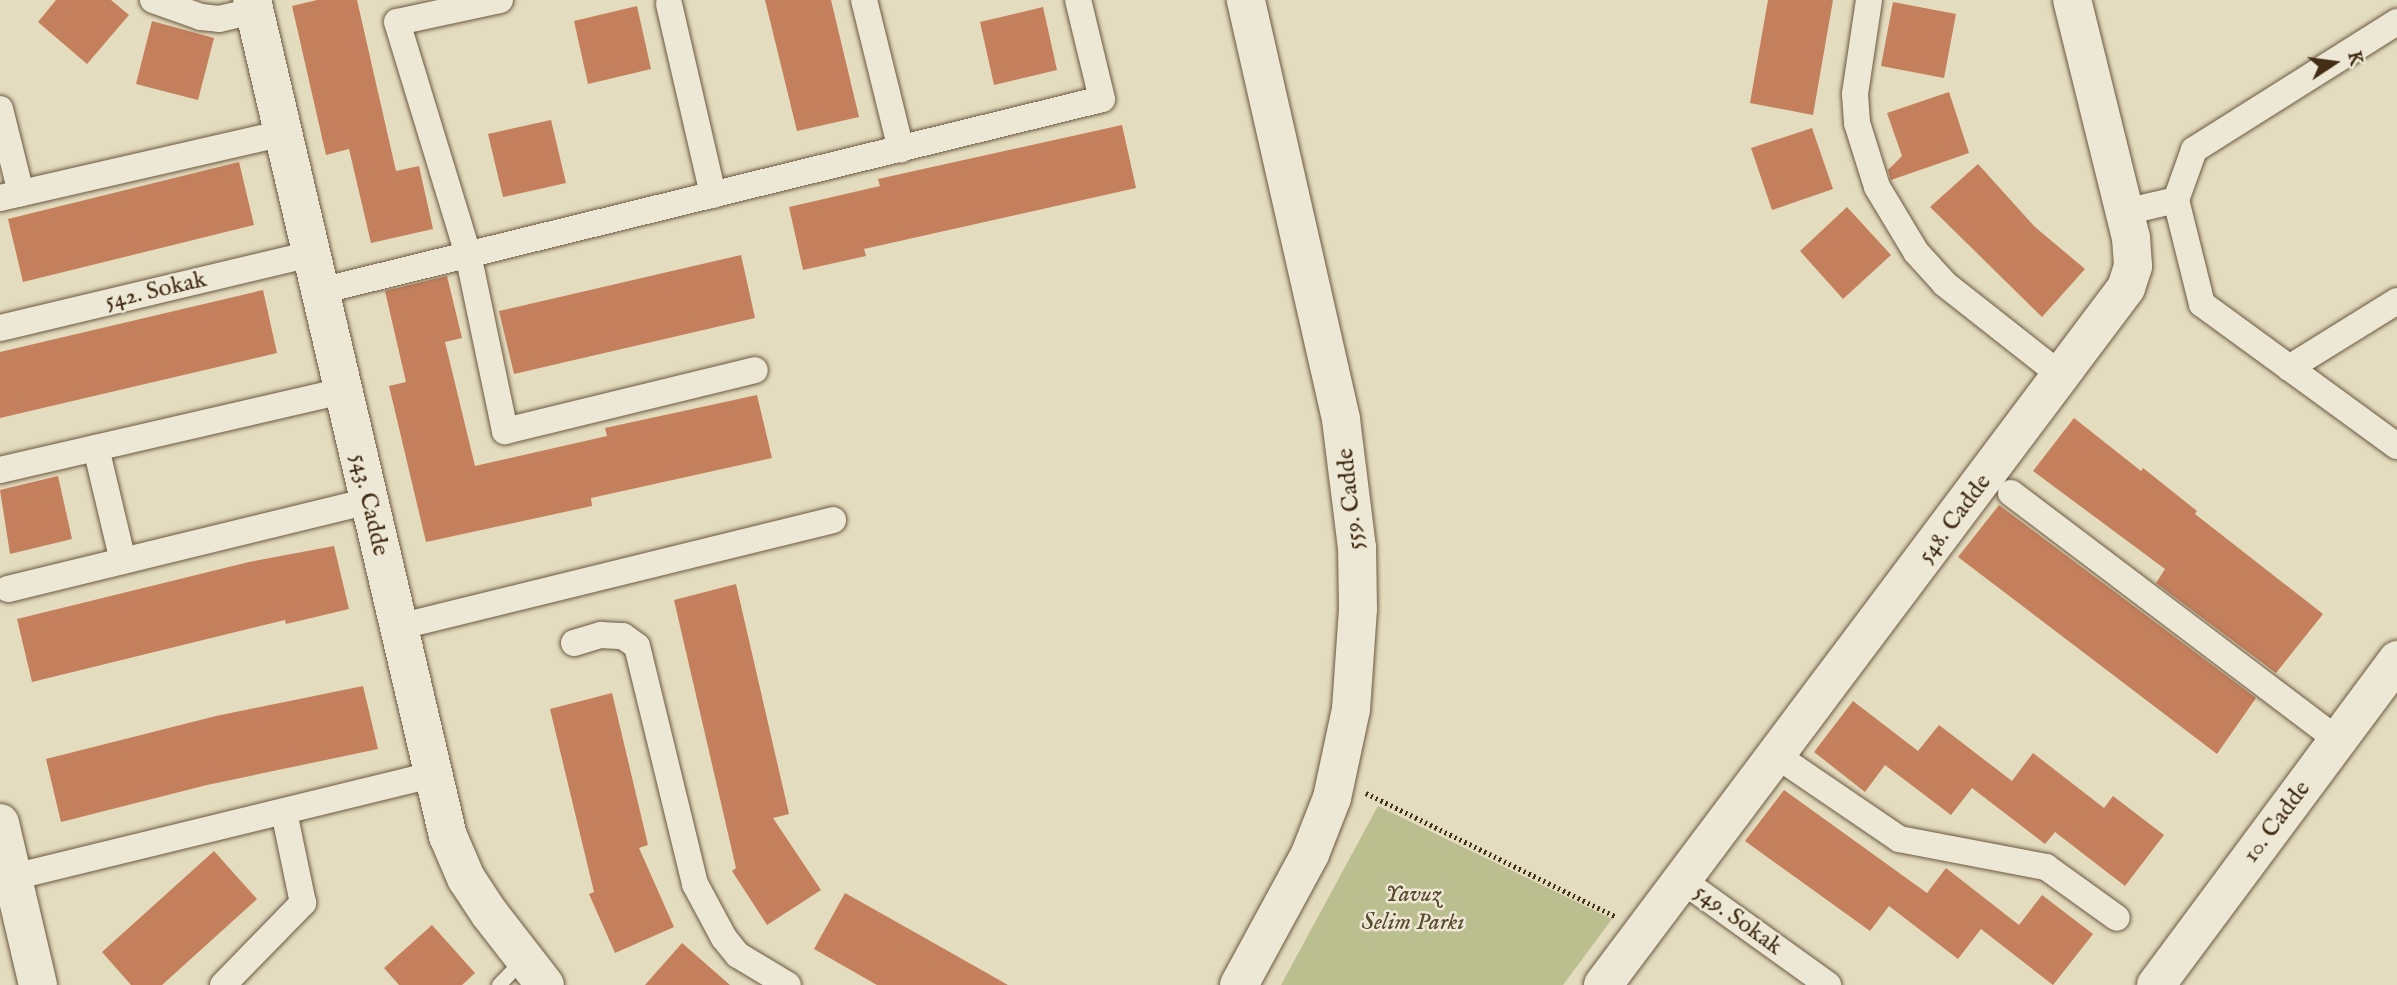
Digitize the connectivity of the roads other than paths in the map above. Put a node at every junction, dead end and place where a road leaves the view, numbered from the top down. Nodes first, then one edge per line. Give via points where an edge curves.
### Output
1 (153, 0) edge
2 (500, 0) edge
3 (864, 0) edge
4 (1078, 0) edge
5 (1246, 0) edge
6 (1870, 0) edge
7 (2072, 0) edge
8 (669, 4) dead end
9 (254, 5) edge
10 (2397, 22) edge
11 (0, 109) edge
12 (283, 133) junction
13 (901, 149) junction
14 (10, 195) edge
15 (713, 195) junction
16 (2175, 200) junction
17 (2125, 212) junction
18 (311, 254) junction
19 (468, 254) junction
20 (320, 290) junction
21 (2397, 301) edge
22 (0, 328) edge
23 (2289, 368) junction
24 (755, 370) dead end
25 (2062, 376) junction
26 (343, 391) junction
27 (2397, 446) edge
28 (96, 448) junction
29 (0, 470) edge
30 (2011, 494) dead end
31 (369, 501) junction
32 (833, 520) dead end
33 (123, 561) junction
34 (8, 589) dead end
35 (398, 627) junction
36 (574, 643) dead end
37 (2397, 660) edge
38 (2338, 740) junction
39 (1776, 755) junction
40 (432, 775) junction
41 (284, 811) junction
42 (0, 823) edge
43 (13, 877) junction
44 (1682, 880) junction
45 (2117, 918) dead end
46 (522, 977) edge
47 (38, 985) edge
48 (223, 985) edge
49 (788, 985) edge
50 (1239, 985) edge
51 (1603, 985) edge
52 (1828, 985) edge
53 (2156, 985) edge

1 - 9 street via 201,18 219,19
2 - 19 street via 397,22
3 - 13 street
4 - 13 street via 1102,99
5 - 50 street, 559. Cadde via 1330,361 1357,548 1356,660 1337,779 1310,854
6 - 25 street via 1855,94 1857,123 1889,211 1916,252 1945,284
7 - 17 street, 548. Cadde
8 - 15 street
9 - 12 street, 543. Cadde
10 - 16 street via 2194,150
11 - 14 street
12 - 14 street
12 - 18 street, 543. Cadde
13 - 15 street
15 - 19 street
16 - 17 street
16 - 23 street via 2202,304
17 - 25 street, 548. Cadde via 2133,252 2130,277 2110,313
18 - 20 street, 543. Cadde
18 - 22 street, 542. Sokak
19 - 20 street
19 - 24 street via 505,430
20 - 26 street, 543. Cadde
21 - 23 street
23 - 27 street
25 - 39 street, 548. Cadde
26 - 28 street
26 - 31 street, 543. Cadde
28 - 29 street
28 - 33 street
30 - 38 street
31 - 33 street
31 - 35 street, 543. Cadde
32 - 35 street
33 - 34 street
35 - 40 street, 543. Cadde
36 - 49 street via 601,635 624,636 637,646 695,884 738,955
37 - 38 street, 10. Cadde
38 - 53 street, 10. Cadde
39 - 44 street, 548. Cadde
39 - 45 street via 1899,839 2046,867
40 - 41 street
40 - 46 street, 543. Cadde via 448,836 466,878
41 - 43 street
41 - 48 street via 303,903
42 - 43 street
43 - 47 street
44 - 51 street, 548. Cadde
44 - 52 street, 549. Sokak

